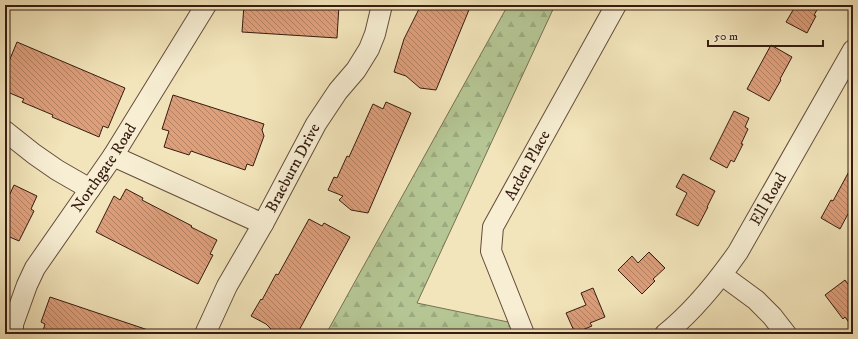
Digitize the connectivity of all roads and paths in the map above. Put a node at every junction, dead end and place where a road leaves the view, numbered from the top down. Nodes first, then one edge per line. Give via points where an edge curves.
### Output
1 (206, 5) edge
2 (382, 5) edge
3 (616, 5) edge
4 (853, 50) edge
5 (5, 131) edge
6 (113, 156) junction
7 (90, 189) junction
8 (263, 224) junction
9 (722, 275) junction
10 (13, 334) edge
11 (205, 334) edge
12 (524, 334) edge
13 (665, 334) edge
14 (786, 334) edge

1 - 6 street, Northgate Road
2 - 8 street, Braeburn Drive via 369,49 316,124
3 - 12 street, Arden Place via 493,227 492,251
4 - 9 street, Ell Road via 738,252
5 - 7 street via 51,166
6 - 7 street, Northgate Road
6 - 8 street
7 - 10 street, Northgate Road via 35,268 13,324
8 - 11 street, Braeburn Drive via 227,286
9 - 13 street, Ell Road via 702,300
9 - 14 street via 756,300

